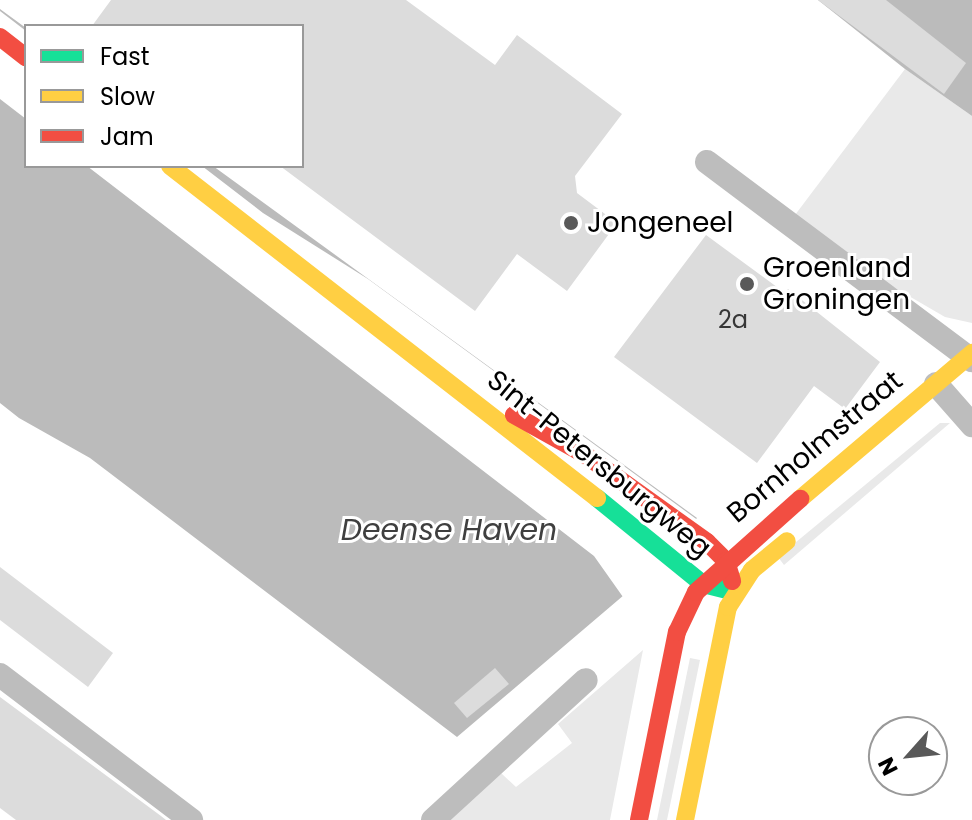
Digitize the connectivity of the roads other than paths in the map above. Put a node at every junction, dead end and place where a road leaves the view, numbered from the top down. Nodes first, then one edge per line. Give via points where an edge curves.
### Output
1 (0, 37) edge
2 (24, 55) edge
3 (707, 162) dead end
4 (173, 168) edge
5 (971, 357) edge
6 (451, 380) junction
7 (948, 396) junction
8 (972, 425) edge
9 (801, 529) dead end
10 (726, 561) junction
11 (703, 584) junction
12 (736, 592) junction
13 (0, 675) edge
14 (586, 680) dead end
15 (191, 820) edge
16 (433, 820) edge
17 (639, 820) edge
18 (685, 820) edge

1 - 2 street
3 - 5 street
4 - 6 street, Sint-Petersburgweg
5 - 7 street, Bornholmstraat
6 - 10 street, Sint-Petersburgweg via 584,454
6 - 11 street, Sint-Petersburgweg
7 - 8 street
7 - 10 street, Bornholmstraat
9 - 12 street, Bornholmstraat
10 - 11 street, Bornholmstraat
10 - 12 street, Sint-Petersburgweg
11 - 12 street, Sint-Petersburgweg
11 - 17 street, Bornholmstraat via 677,632
12 - 18 street, Bornholmstraat via 723,622
13 - 15 street
14 - 16 street

